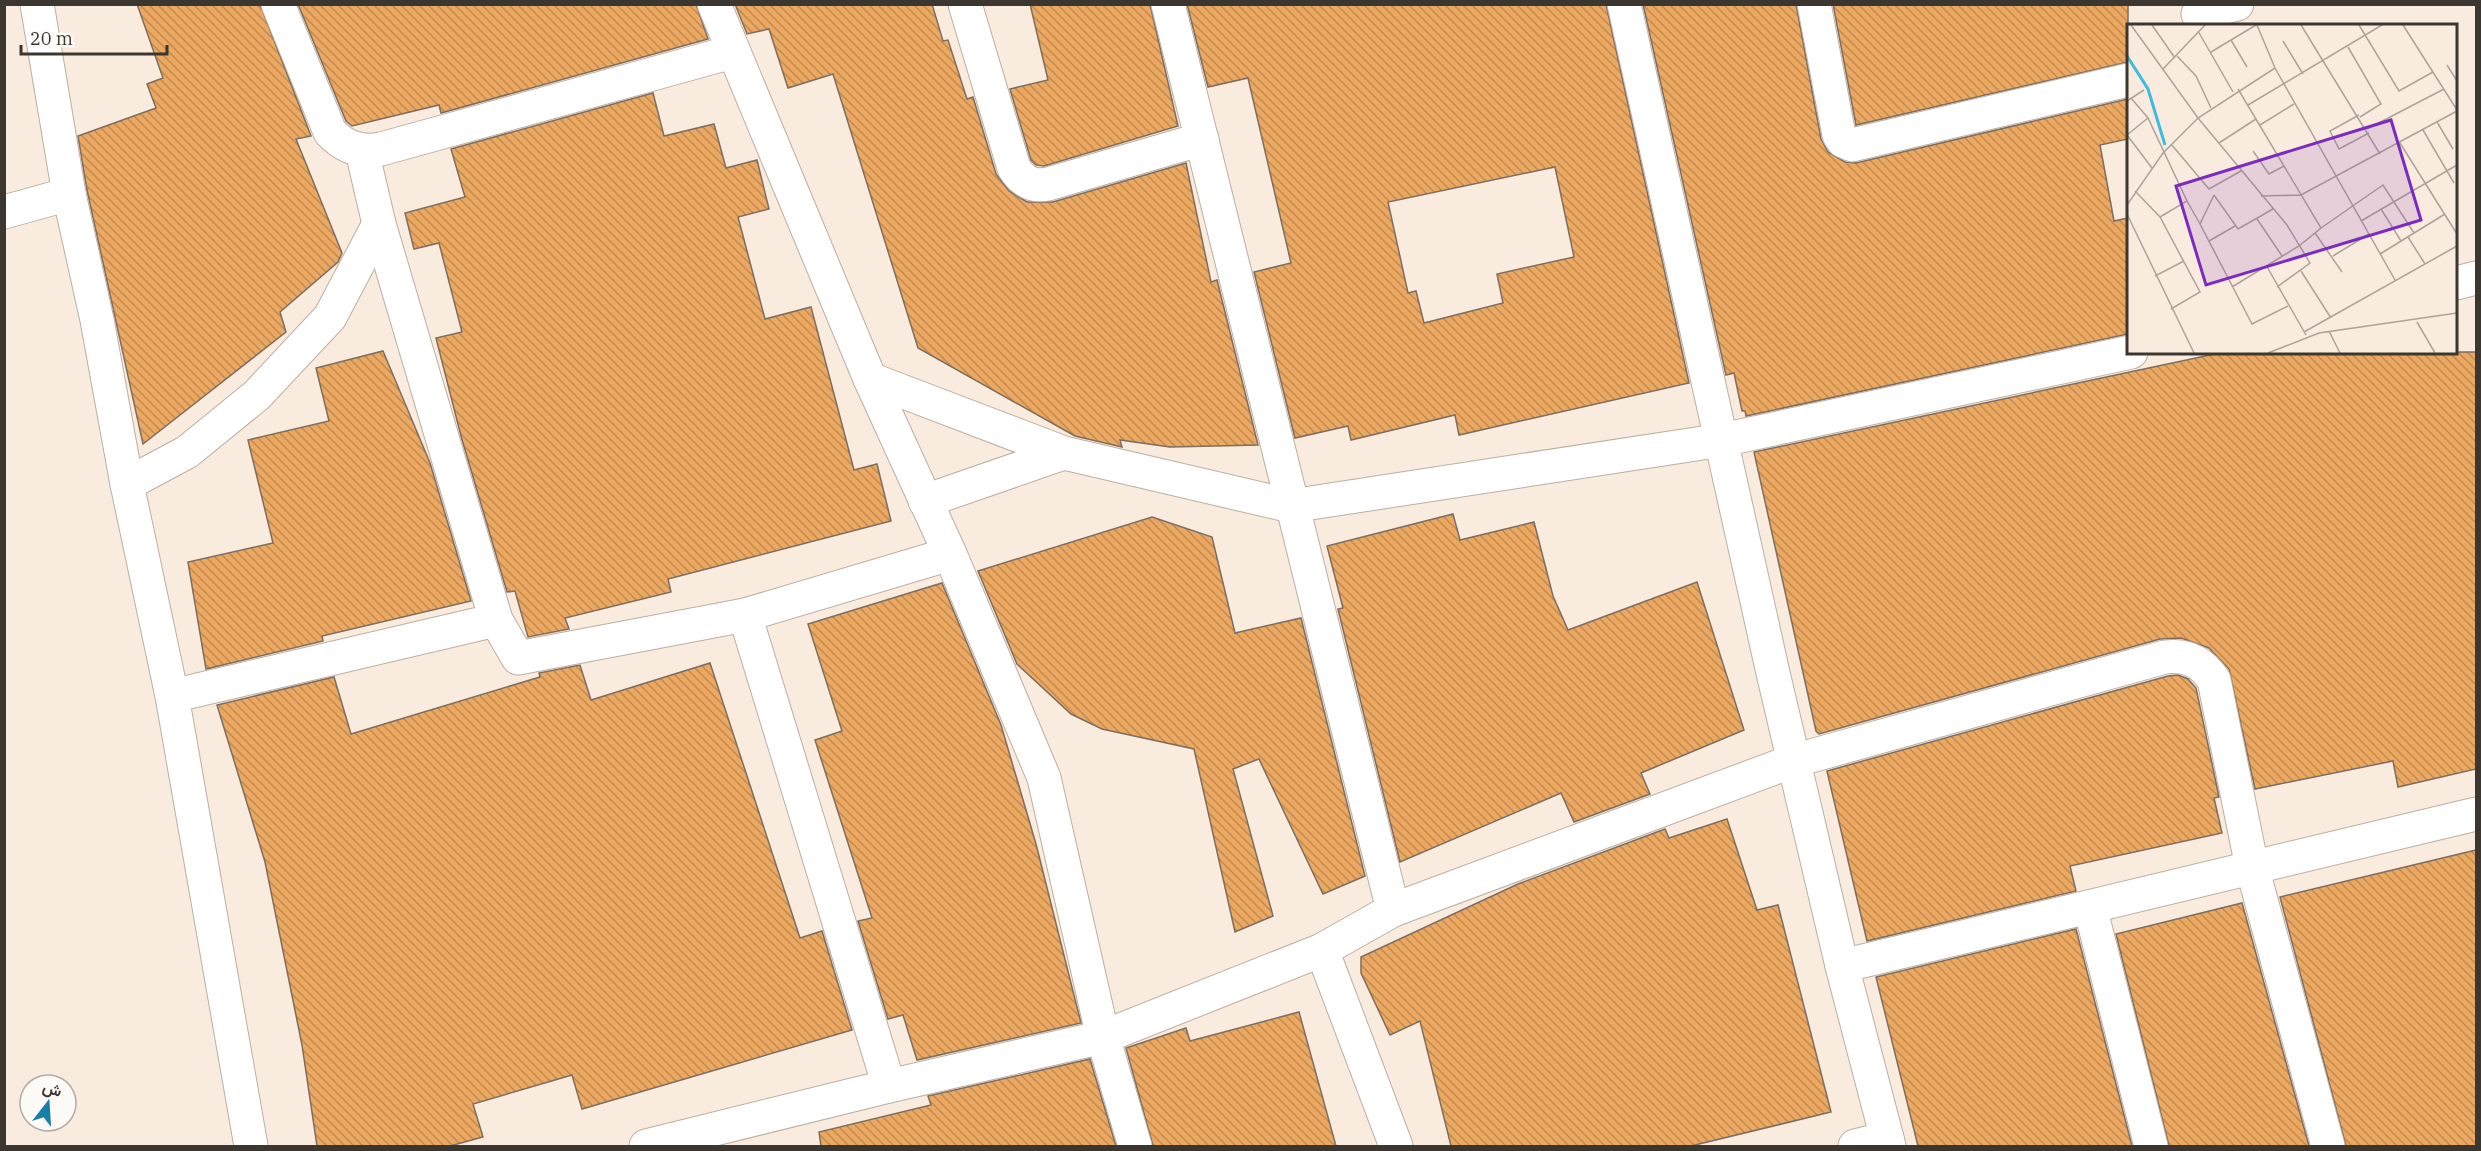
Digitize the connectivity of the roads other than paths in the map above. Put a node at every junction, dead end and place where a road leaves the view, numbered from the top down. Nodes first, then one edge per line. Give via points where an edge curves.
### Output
1 (37, 4) edge
2 (278, 4) edge
3 (714, 4) edge
4 (965, 4) edge
5 (1168, 4) edge
6 (1624, 4) edge
7 (1814, 4) edge
8 (2237, 4) edge
9 (2198, 15) edge
10 (732, 52) junction
11 (2127, 80) edge
12 (1202, 139) junction
13 (362, 151) junction
14 (69, 195) junction
15 (4, 212) edge
16 (379, 224) junction
17 (2476, 278) edge
18 (2457, 283) edge
19 (2127, 353) edge
20 (870, 379) junction
21 (1722, 440) junction
22 (1064, 453) junction
23 (127, 484) junction
24 (926, 501) junction
25 (1291, 506) junction
26 (950, 554) junction
27 (745, 615) junction
28 (496, 620) junction
29 (172, 696) junction
30 (1793, 761) junction
31 (2476, 814) edge
32 (2252, 867) junction
33 (2090, 907) junction
34 (1393, 910) junction
35 (1322, 950) junction
36 (1842, 966) junction
37 (1103, 1037) junction
38 (889, 1086) junction
39 (697, 1139) edge
40 (1888, 1142) edge
41 (251, 1146) edge
42 (646, 1146) edge
43 (1135, 1146) edge
44 (1396, 1146) edge
45 (1855, 1146) edge
46 (2151, 1146) edge
47 (2328, 1146) edge

1 - 14 street
2 - 13 street via 330,132 342,144
3 - 10 street
4 - 12 street via 1014,168 1027,182 1048,184
5 - 12 street
6 - 21 street
7 - 11 street via 1839,135 1852,145
8 - 9 street
10 - 13 street
10 - 20 street
12 - 25 street
13 - 16 street
14 - 15 street
14 - 23 street
16 - 23 street via 330,316 257,395 187,452
16 - 28 street
17 - 18 street
19 - 21 street
20 - 22 street
20 - 24 street
21 - 25 street
21 - 30 street
22 - 24 street
22 - 25 street
23 - 29 street
24 - 26 street
25 - 34 street
26 - 27 street
26 - 37 street via 1044,778
27 - 28 street via 518,658
27 - 38 street
28 - 29 street
29 - 41 street
30 - 32 street via 2165,657 2187,657 2206,669 2214,680
30 - 34 street
30 - 36 street
31 - 32 street
32 - 33 street
32 - 47 street
33 - 36 street
33 - 46 street
34 - 35 street
35 - 37 street
35 - 44 street
36 - 40 street
37 - 38 street
37 - 43 street
38 - 39 street
39 - 42 street
40 - 45 street

